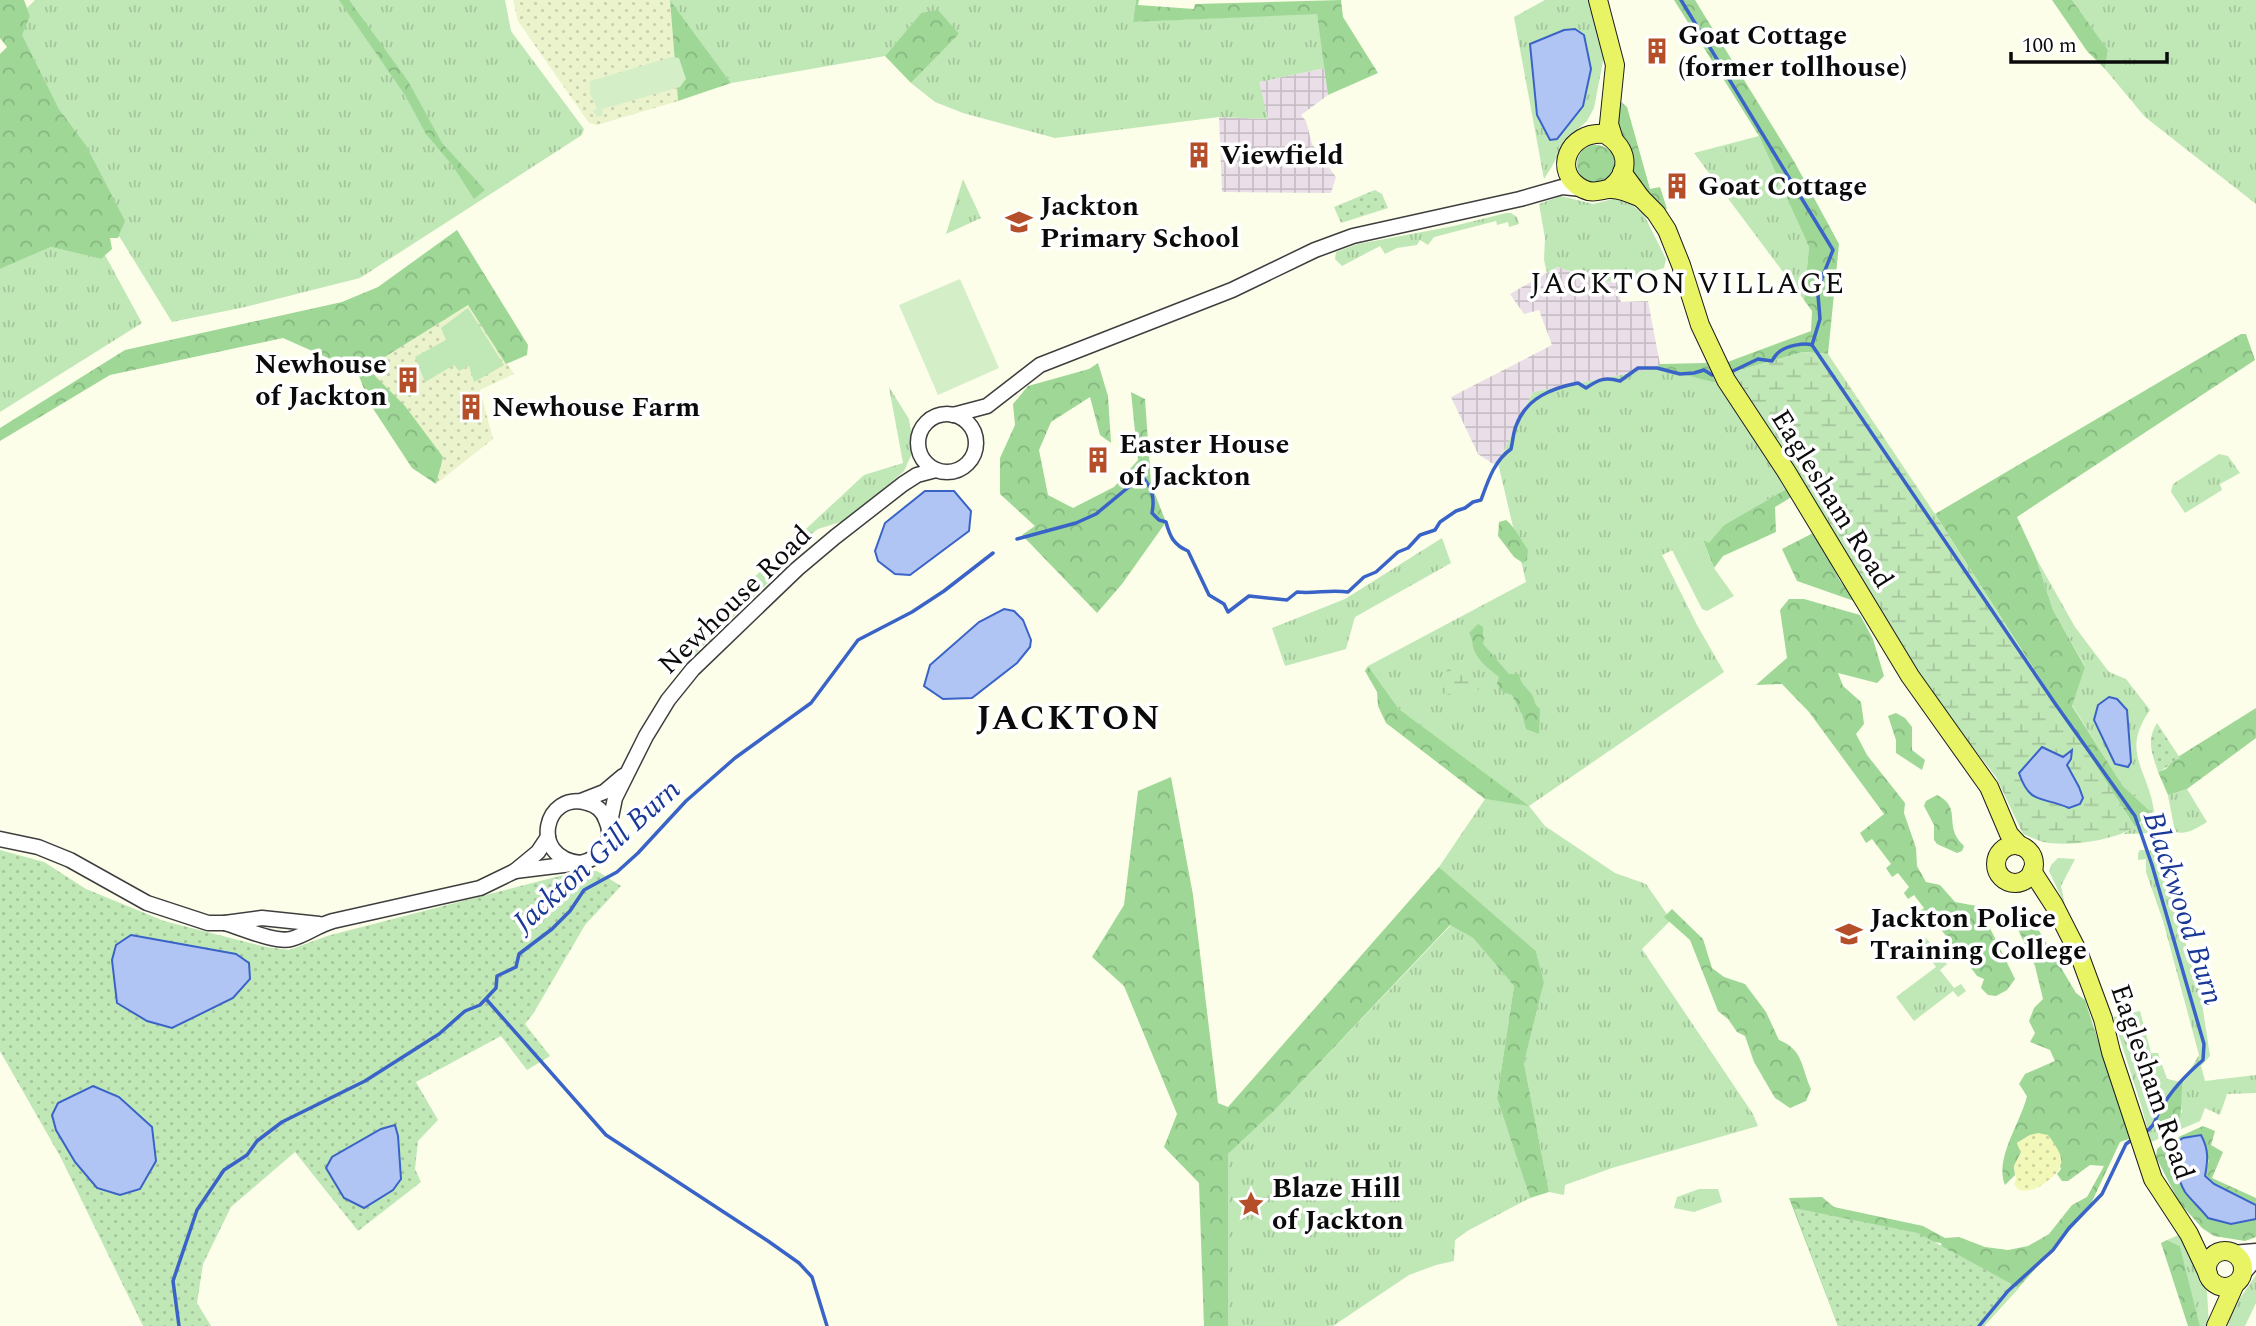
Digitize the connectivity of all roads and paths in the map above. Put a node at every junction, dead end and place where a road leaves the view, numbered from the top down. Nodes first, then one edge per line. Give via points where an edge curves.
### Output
1 (1598, 0) edge
2 (1611, 101) junction
3 (1586, 134) junction
4 (1614, 140) junction
5 (1566, 165) junction
6 (1622, 172) junction
7 (1610, 188) junction
8 (1582, 189) junction
9 (1544, 191) junction
10 (1641, 198) junction
11 (987, 406) junction
12 (953, 415) junction
13 (974, 433) junction
14 (920, 452) junction
15 (936, 470) junction
16 (903, 484) junction
17 (627, 773) junction
18 (581, 801) junction
19 (2000, 817) junction
20 (609, 827) junction
21 (548, 837) junction
22 (0, 839) edge
23 (2020, 846) junction
24 (1996, 860) junction
25 (580, 863) junction
26 (515, 871) junction
27 (2032, 871) junction
28 (2017, 883) junction
29 (2054, 905) junction
30 (2189, 1234) junction
31 (2256, 1251) edge
32 (2227, 1252) junction
33 (2256, 1259) edge
34 (2210, 1278) junction
35 (2238, 1280) junction
36 (2216, 1326) edge

1 - 2 main road via 1615,65
2 - 3 main road
2 - 4 main road via 1609,124
3 - 4 main road via 1605,134
3 - 5 main road via 1571,146
4 - 6 main road via 1625,156
5 - 8 main road
5 - 9 street
6 - 7 main road
6 - 10 main road, Eaglesham Road
7 - 8 main road via 1601,192
7 - 10 main road
8 - 9 street
9 - 11 street via 1353,236 1315,250 1232,290 1040,365
10 - 19 main road, Eaglesham Road via 1667,230 1700,325 1726,380 1910,676 1989,788
11 - 12 street
11 - 13 street
12 - 13 street via 962,418
12 - 14 street via 943,414 927,423 918,439
13 - 15 street via 974,451 967,463 955,471
14 - 15 street via 923,461
14 - 16 street, Newhouse Road
15 - 16 street, Newhouse Road
16 - 17 street, Newhouse Road via 797,569 693,669 668,700
17 - 18 street, Newhouse Road via 604,792
17 - 20 street, Newhouse Road via 612,806
18 - 20 street via 599,809
18 - 21 street via 554,812
19 - 23 main road, Eaglesham Road
19 - 24 main road
20 - 25 street via 599,855
21 - 25 street via 560,858
21 - 26 street
22 - 26 street via 38,847 158,907 208,923 262,918 320,924 480,888
23 - 24 main road via 2008,846
23 - 27 main road via 2030,853
24 - 28 main road via 2001,878
25 - 26 street
27 - 28 main road
27 - 29 main road, Eaglesham Road
28 - 29 main road
29 - 30 main road, Eaglesham Road via 2079,954 2103,1019 2153,1179
30 - 32 main road
30 - 34 main road, Eaglesham Road
31 - 32 street
32 - 34 main road via 2210,1259
32 - 35 main road via 2240,1260 2243,1271
33 - 35 street
34 - 35 main road via 2226,1287
34 - 36 main road, Eaglesham Road
35 - 36 main road

